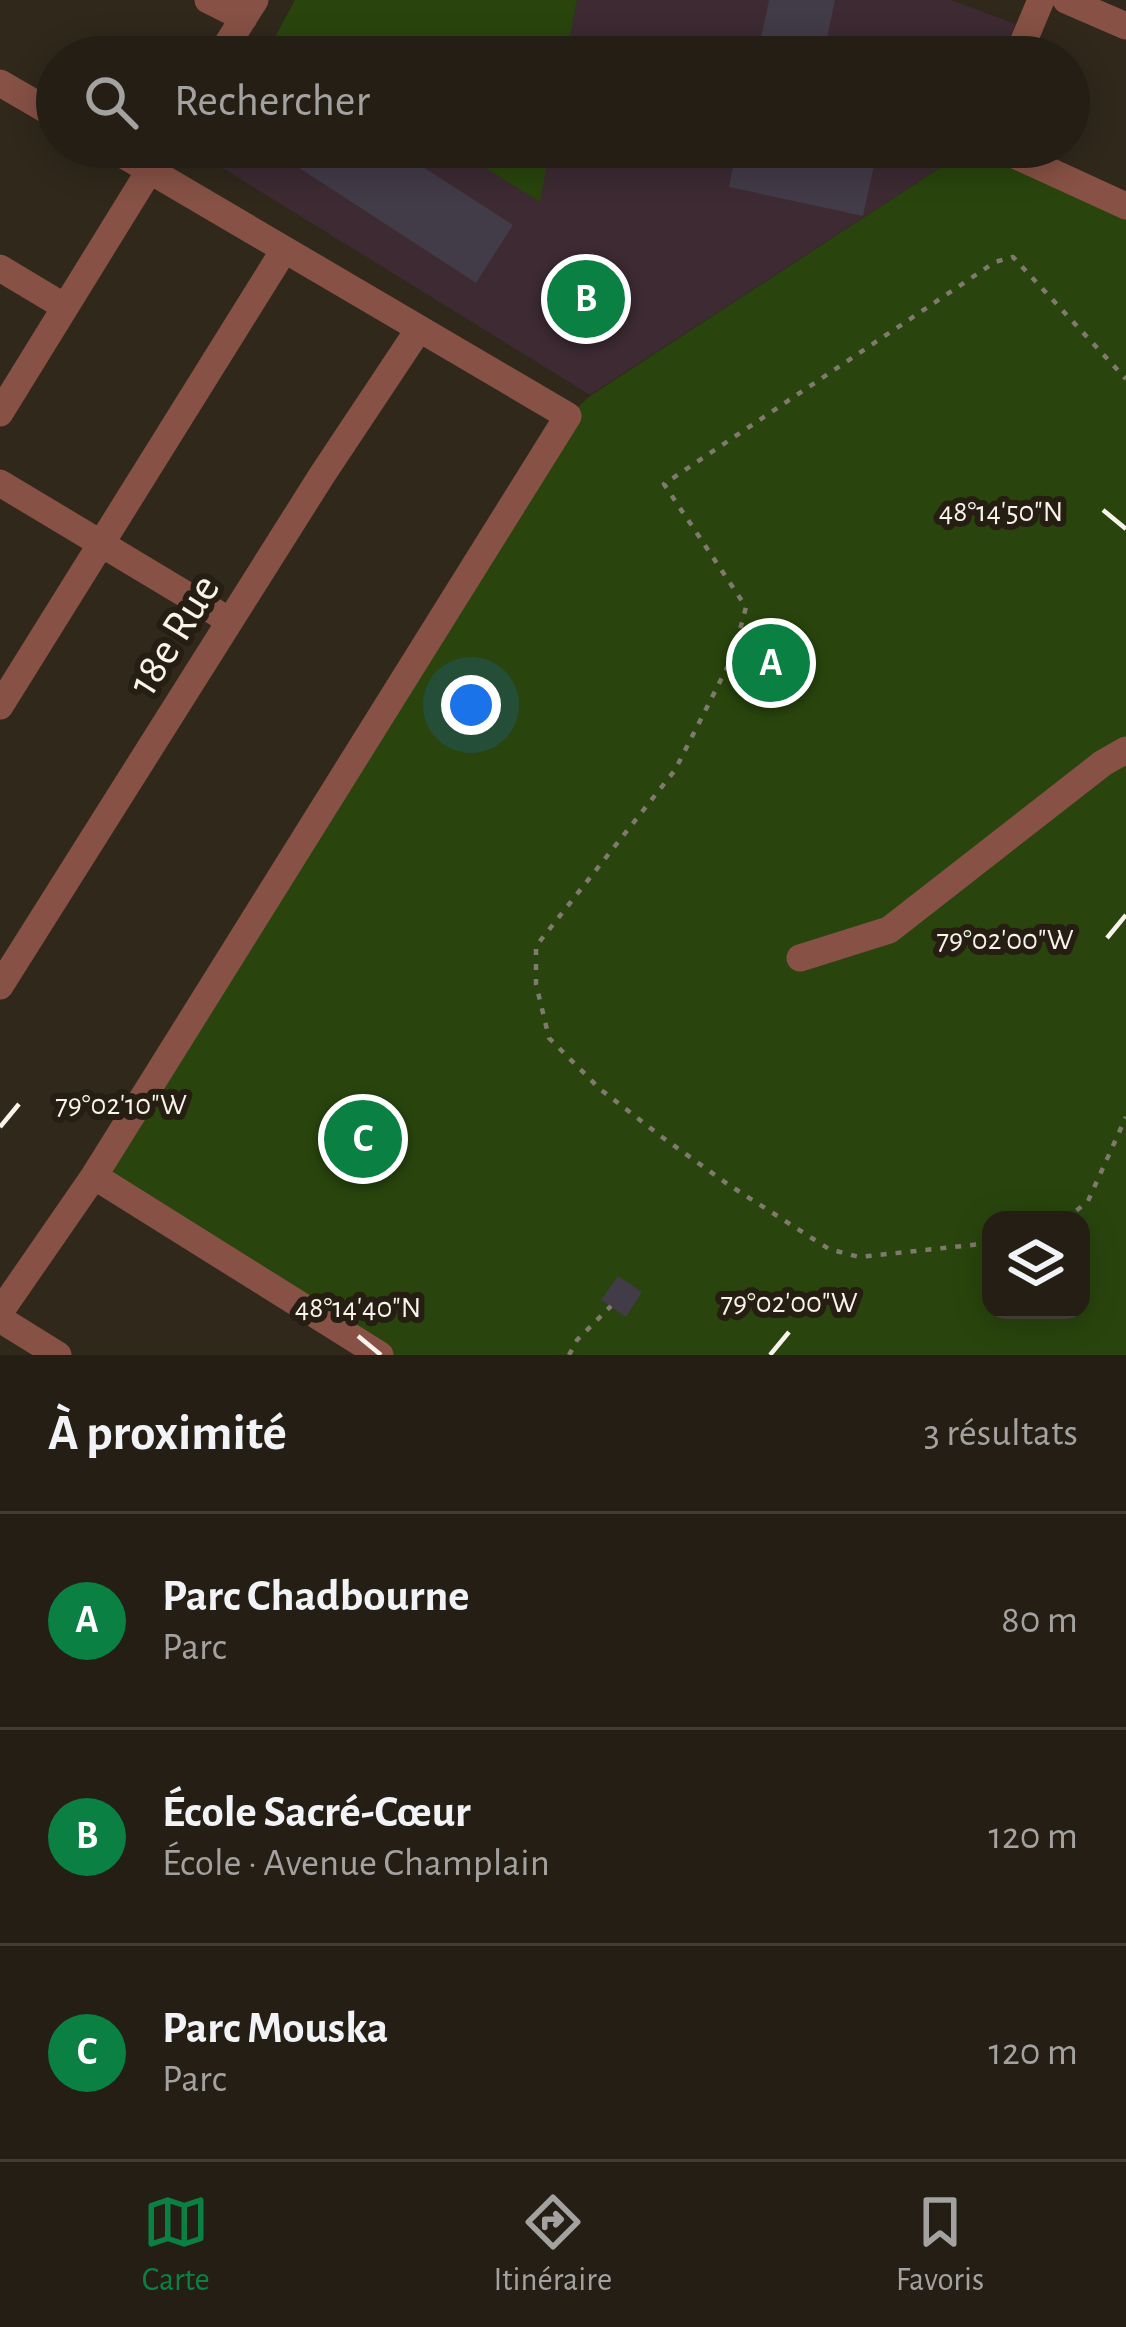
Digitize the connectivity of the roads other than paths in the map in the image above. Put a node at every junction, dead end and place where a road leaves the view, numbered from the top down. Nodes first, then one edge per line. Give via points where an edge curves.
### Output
1 (208, 0) edge
2 (1041, 0) edge
3 (1066, 0) edge
4 (249, 9) edge
5 (1126, 26) edge
6 (233, 36) edge
7 (1026, 36) edge
8 (0, 82) edge
9 (36, 103) edge
10 (151, 168) edge
11 (170, 168) edge
12 (1043, 168) edge
13 (1126, 206) edge
14 (284, 250) junction
15 (0, 268) edge
16 (65, 308) junction
17 (419, 329) junction
18 (0, 413) edge
19 (0, 483) edge
20 (100, 543) junction
21 (230, 621) junction
22 (0, 706) edge
23 (1126, 750) edge
24 (800, 958) dead end
25 (0, 986) edge
26 (94, 1176) junction
27 (0, 1316) edge
28 (58, 1355) edge
29 (380, 1355) edge

1 - 4 street
2 - 7 street
3 - 5 street
4 - 6 street
8 - 9 street
10 - 16 street
11 - 14 street
12 - 13 street
14 - 17 street
14 - 20 street
15 - 16 street
16 - 18 street
17 - 21 street, 18e Rue
17 - 26 street via 568,416
19 - 20 street
20 - 21 street
20 - 22 street
21 - 25 street, 18e Rue
23 - 24 street via 889,930
26 - 27 street
26 - 29 street
27 - 28 street

